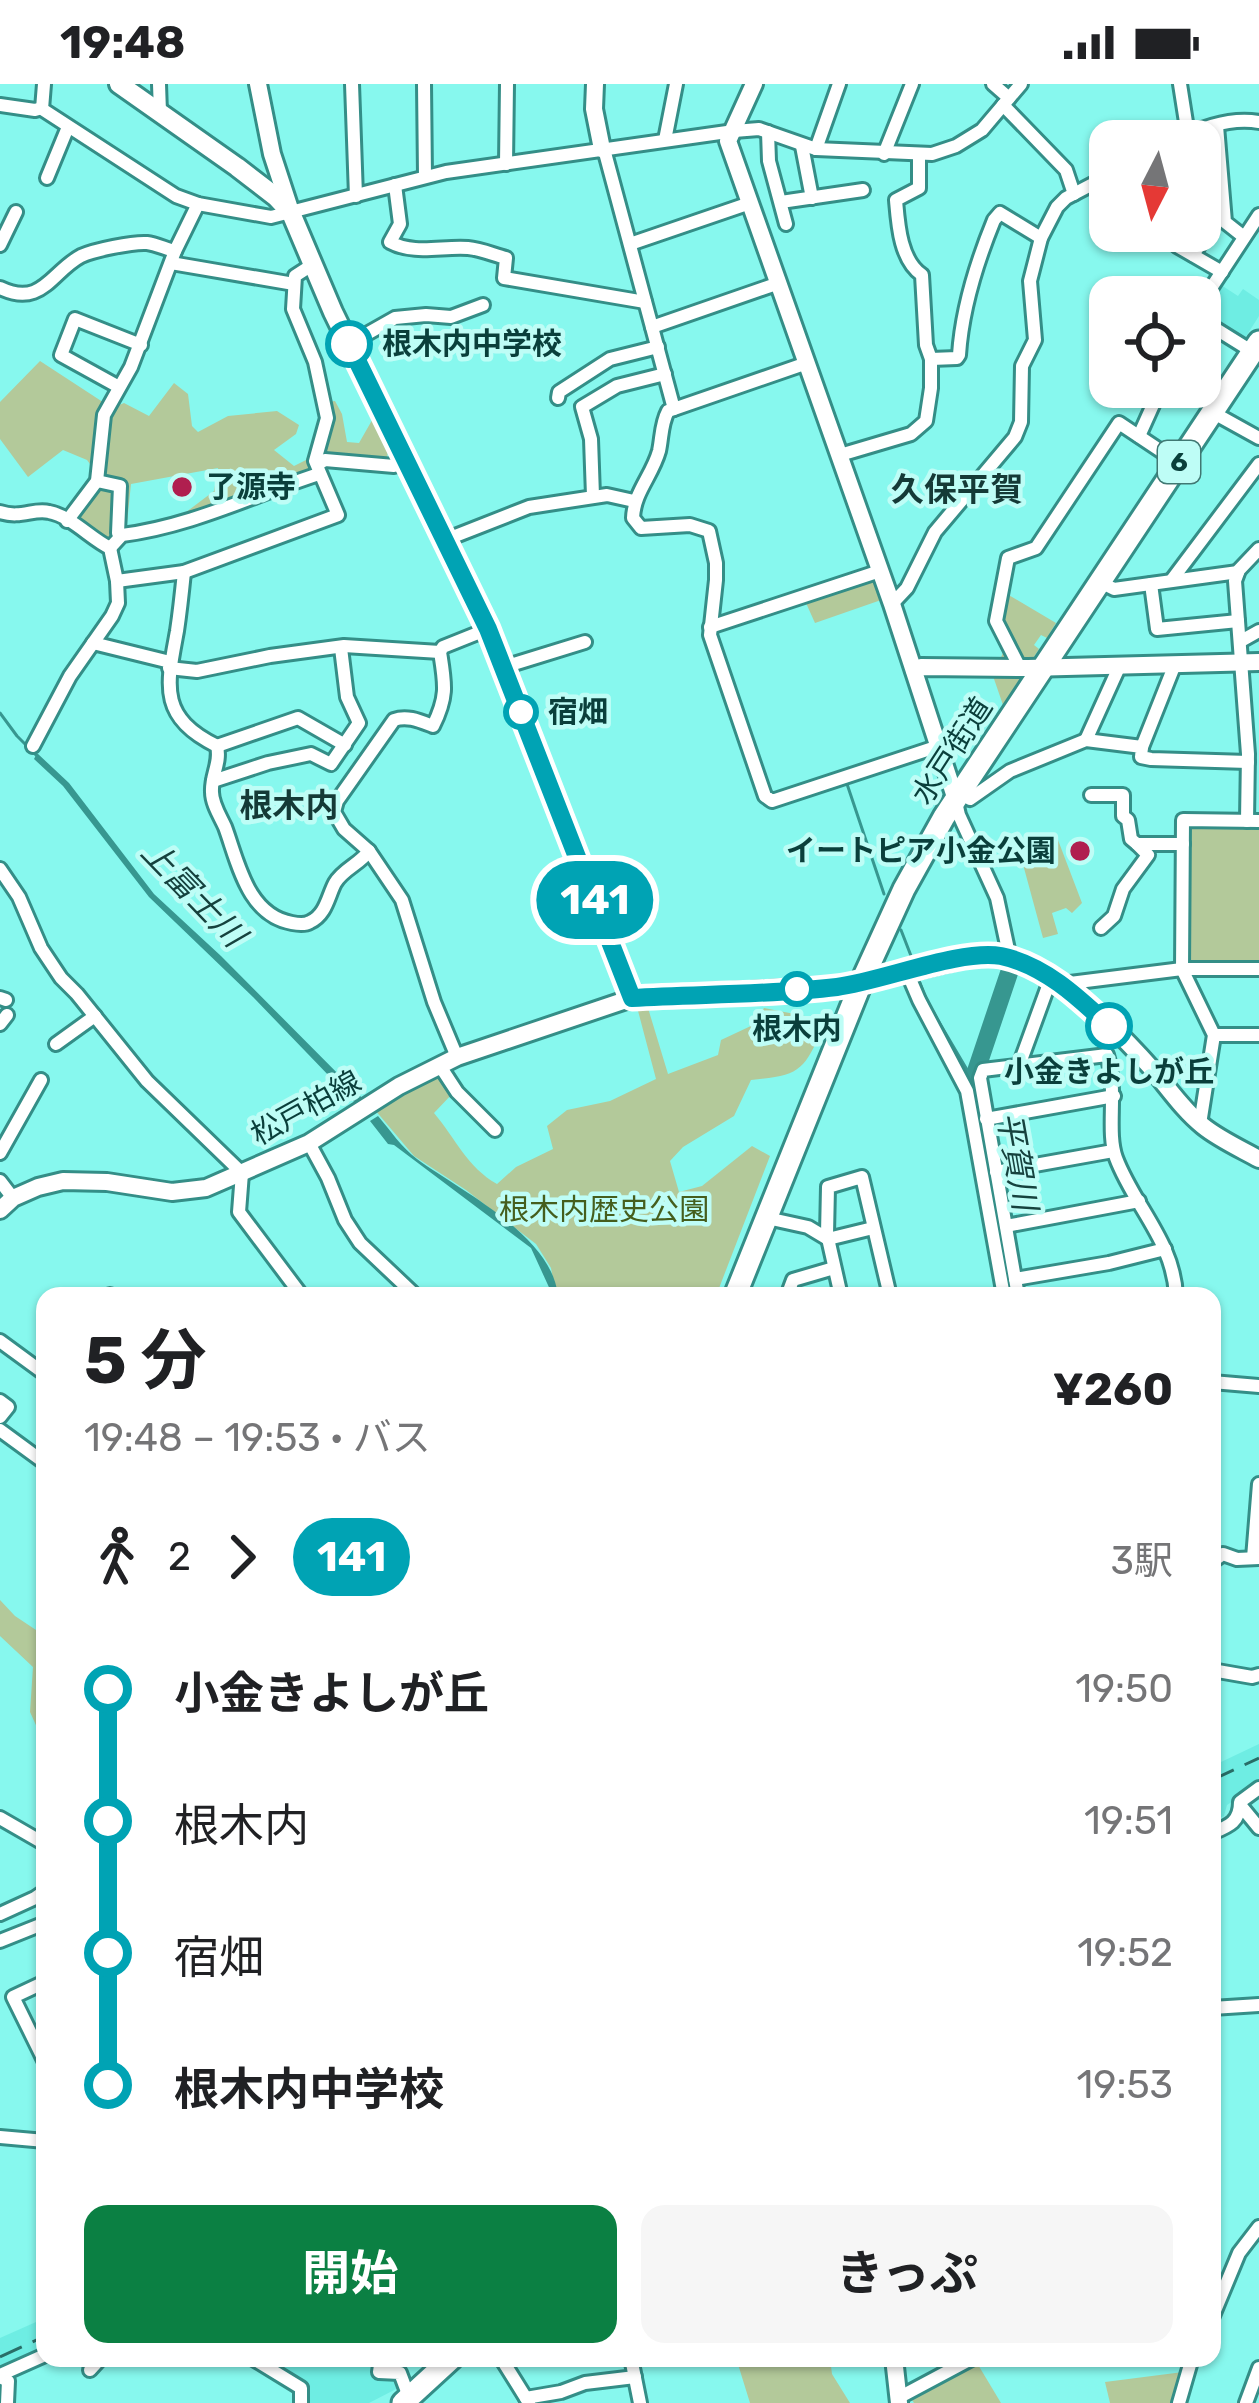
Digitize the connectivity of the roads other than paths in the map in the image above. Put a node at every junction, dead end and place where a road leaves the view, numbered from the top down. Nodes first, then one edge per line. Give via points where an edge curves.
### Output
1 (44, 84) edge
2 (119, 84) edge
3 (159, 84) edge
4 (258, 84) edge
5 (352, 84) edge
6 (424, 84) edge
7 (507, 84) edge
8 (595, 84) edge
9 (676, 84) edge
10 (754, 84) edge
11 (839, 84) edge
12 (912, 84) edge
13 (993, 84) edge
14 (1021, 84) edge
15 (1180, 84) edge
16 (1006, 101) junction
17 (0, 105) edge
18 (42, 108) junction
19 (160, 112) junction
20 (1181, 120) edge
21 (1259, 122) edge
22 (1221, 125) edge
23 (68, 127) junction
24 (734, 131) junction
25 (768, 132) junction
26 (665, 140) junction
27 (809, 147) junction
28 (603, 149) junction
29 (884, 154) junction
30 (919, 155) junction
31 (506, 164) junction
32 (425, 176) junction
33 (1221, 177) edge
34 (47, 178) dead end
35 (394, 185) junction
36 (1089, 186) edge
37 (863, 190) dead end
38 (1074, 194) junction
39 (356, 196) junction
40 (812, 198) junction
41 (781, 202) junction
42 (750, 203) junction
43 (198, 204) junction
44 (16, 212) dead end
45 (291, 213) junction
46 (1259, 215) edge
47 (1224, 216) junction
48 (786, 224) dead end
49 (1244, 237) junction
50 (1041, 238) junction
51 (630, 244) junction
52 (0, 245) edge
53 (1188, 252) edge
54 (1193, 255) junction
55 (172, 257) junction
56 (312, 265) junction
57 (1222, 272) junction
58 (1219, 276) edge
59 (779, 283) junction
60 (294, 284) junction
61 (2, 295) edge
62 (645, 302) junction
63 (483, 304) dead end
64 (652, 327) junction
65 (1221, 330) edge
66 (349, 344) junction
67 (140, 345) junction
68 (658, 347) junction
69 (1256, 347) edge
70 (931, 359) junction
71 (807, 364) junction
72 (665, 374) junction
73 (119, 386) junction
74 (558, 398) dead end
75 (1151, 408) edge
76 (674, 409) junction
77 (1212, 412) junction
78 (1138, 436) junction
79 (1259, 438) edge
80 (840, 455) junction
81 (406, 461) junction
82 (1179, 463) junction
83 (1259, 464) edge
84 (319, 469) junction
85 (97, 482) junction
86 (593, 496) junction
87 (634, 501) junction
88 (0, 512) edge
89 (67, 521) junction
90 (120, 536) junction
91 (445, 540) junction
92 (110, 548) junction
93 (1259, 549) edge
94 (880, 571) junction
95 (184, 572) junction
96 (1238, 572) junction
97 (117, 581) junction
98 (1171, 581) junction
99 (1100, 583) junction
100 (1151, 584) junction
101 (892, 604) junction
102 (1238, 620) junction
103 (710, 628) junction
104 (488, 629) junction
105 (1259, 631) edge
106 (1241, 641) junction
107 (584, 642) dead end
108 (93, 643) junction
109 (341, 648) junction
110 (440, 652) junction
111 (1250, 662) edge
112 (1175, 664) junction
113 (169, 665) junction
114 (1120, 665) junction
115 (504, 667) junction
116 (1044, 667) junction
117 (1020, 668) junction
118 (914, 670) junction
119 (1086, 740) junction
120 (33, 746) dead end
121 (217, 746) junction
122 (345, 746) junction
123 (939, 746) junction
124 (1142, 747) junction
125 (1248, 762) junction
126 (213, 781) junction
127 (1091, 795) dead end
128 (958, 796) junction
129 (1253, 821) edge
130 (1137, 844) junction
131 (1183, 844) junction
132 (369, 851) junction
133 (0, 869) edge
134 (1100, 928) dead end
135 (1010, 958) junction
136 (1259, 968) edge
137 (1182, 969) junction
138 (907, 972) junction
139 (1056, 981) junction
140 (860, 983) junction
141 (632, 998) junction
142 (95, 1016) junction
143 (1214, 1035) junction
144 (1259, 1035) edge
145 (1123, 1039) junction
146 (56, 1044) dead end
147 (1107, 1055) junction
148 (457, 1057) junction
149 (1020, 1063) junction
150 (440, 1066) junction
151 (41, 1080) dead end
152 (1114, 1096) junction
153 (986, 1119) junction
154 (1200, 1124) junction
155 (494, 1130) dead end
156 (309, 1143) junction
157 (1113, 1151) junction
158 (0, 1153) edge
159 (1259, 1159) edge
160 (996, 1172) junction
161 (242, 1173) junction
162 (0, 1181) edge
163 (1139, 1202) junction
164 (6, 1204) edge
165 (767, 1218) junction
166 (1006, 1226) junction
167 (874, 1228) junction
168 (828, 1239) junction
169 (1166, 1249) junction
170 (834, 1268) junction
171 (1015, 1279) junction
172 (295, 1287) edge
173 (406, 1287) edge
174 (739, 1287) edge
175 (792, 1287) edge
176 (839, 1287) edge
177 (888, 1287) edge
178 (1002, 1287) edge
179 (1016, 1287) edge
180 (1175, 1287) edge
181 (0, 1341) edge
182 (36, 1370) edge
183 (1221, 1383) edge
184 (1259, 1386) edge
185 (0, 1401) edge
186 (0, 1417) edge
187 (0, 1430) edge
188 (36, 1456) edge
189 (1259, 1484) edge
190 (1256, 1558) edge
191 (1221, 1561) edge
192 (1221, 1671) edge
193 (1259, 1675) edge
194 (1259, 1788) edge
195 (1240, 1805) junction
196 (0, 1817) edge
197 (1259, 1828) edge
198 (1221, 1829) edge
199 (36, 1839) edge
200 (36, 1898) edge
201 (0, 1914) edge
202 (36, 1927) edge
203 (0, 1942) edge
204 (36, 1986) edge
205 (1259, 2005) edge
206 (1221, 2007) edge
207 (36, 2044) edge
208 (0, 2137) edge
209 (36, 2140) edge
210 (1259, 2228) edge
211 (1221, 2296) edge
212 (36, 2359) edge
213 (93, 2367) edge
214 (267, 2367) edge
215 (380, 2367) edge
216 (442, 2367) edge
217 (507, 2367) edge
218 (633, 2367) edge
219 (895, 2367) edge
220 (957, 2367) edge
221 (1189, 2367) edge
222 (1259, 2368) edge
223 (90, 2370) dead end
224 (0, 2376) edge
225 (635, 2377) junction
226 (528, 2400) edge
227 (898, 2400) edge
228 (406, 2401) edge
229 (8, 2403) edge
230 (301, 2403) edge
231 (640, 2403) edge
232 (1179, 2403) edge
233 (1246, 2403) edge

1 - 18 street
2 - 19 main road
3 - 19 street
4 - 45 street
5 - 39 street
6 - 32 street
7 - 31 street
8 - 28 street
9 - 26 street
10 - 24 street
11 - 27 street
12 - 29 street
13 - 16 street
14 - 16 street
15 - 20 street
16 - 30 street via 982,130
16 - 38 street via 1066,170
17 - 18 street
18 - 23 street
19 - 45 main road
21 - 22 street
23 - 34 street
23 - 43 street
24 - 25 street
24 - 26 street
24 - 42 street via 728,141
25 - 27 street
25 - 41 street
26 - 28 street
27 - 29 street
27 - 40 street
28 - 31 street
28 - 51 street
29 - 30 street
30 - 70 street via 919,188 896,200 901,238 922,275
31 - 32 street
32 - 35 street
33 - 47 street
35 - 39 street
35 - 62 street via 400,224 390,242 397,246 477,249 506,258 504,278
36 - 38 street
37 - 40 street
38 - 50 street
39 - 45 street
40 - 41 street
41 - 48 street
42 - 51 street
42 - 59 street
43 - 45 street
43 - 55 street
44 - 52 street
45 - 56 main road
46 - 49 street
47 - 49 street
47 - 54 street
49 - 57 street
50 - 70 street via 1000,213 972,283 959,355
50 - 101 street via 1030,281 1035,340 1022,366 1020,428 934,532
51 - 62 street
53 - 54 street
54 - 57 street
55 - 60 street
55 - 61 street via 146,243 92,252 41,290
55 - 67 street
56 - 60 street
56 - 66 main road
57 - 58 street
59 - 64 street
59 - 71 street
60 - 84 street via 292,309 325,405
62 - 64 street
63 - 66 street via 451,317 395,318
64 - 68 street
65 - 69 street
66 - 81 main road
67 - 73 street
67 - 73 street via 75,320 61,355
68 - 72 street
68 - 74 street via 610,359
69 - 77 highway, 水戸街道 / 6
70 - 80 street via 929,406 918,430
71 - 76 street
71 - 80 street
72 - 76 street
72 - 86 street via 616,386 582,407
73 - 85 street via 104,415
75 - 78 street
76 - 87 street via 663,417 654,465
77 - 79 street
77 - 82 highway, 水戸街道 / 6
78 - 82 street
78 - 117 street via 1119,423 1036,548 1008,558 993,616
80 - 94 street
81 - 84 street via 325,460
81 - 91 main road
82 - 99 highway, 水戸街道 / 6
83 - 98 street
84 - 90 street via 204,518
84 - 95 street via 338,515
85 - 89 street
85 - 90 street via 120,486
86 - 87 street
86 - 91 street via 518,510
87 - 103 street via 641,528 709,531 716,563
88 - 89 street via 47,511
89 - 92 street
90 - 92 street
91 - 104 main road
92 - 97 street
93 - 96 street
94 - 101 street
94 - 103 street
95 - 97 street
95 - 113 street
96 - 98 street
96 - 102 street
97 - 108 street via 118,603
98 - 100 street
99 - 100 street
99 - 116 highway, 水戸街道 / 6
100 - 102 street via 1157,629
101 - 118 street
102 - 106 street
103 - 123 street via 772,801
104 - 110 street
104 - 115 main road
105 - 106 street
106 - 111 street
107 - 115 street
108 - 113 street
108 - 120 street
109 - 110 street
109 - 113 street via 196,671
109 - 122 street via 359,723
110 - 132 street via 447,690 433,726 394,720 337,801 337,820
111 - 112 street
111 - 125 street
112 - 114 street
112 - 124 street
113 - 121 street via 171,698 185,725
114 - 116 street
114 - 119 street
115 - 141 main road
116 - 117 street
116 - 128 highway, 水戸街道 / 6
117 - 118 street
118 - 123 street
119 - 124 street
119 - 128 street via 1010,771 970,799
121 - 122 street via 298,718
121 - 126 street
122 - 126 street via 331,764 311,754
123 - 128 street
124 - 125 street via 1141,757 1151,759
125 - 129 street
126 - 132 street via 244,881 283,921 319,916 336,881
127 - 130 street via 1123,795
128 - 135 street
128 - 140 highway, 水戸街道 / 6
129 - 131 street via 1183,820
130 - 131 street
130 - 134 street via 1148,856
131 - 137 street
132 - 148 street via 402,900
133 - 142 street via 46,958
135 - 138 street via 979,955
135 - 139 street
136 - 137 street
137 - 139 street
137 - 143 street
138 - 140 street
138 - 178 street via 967,1091
139 - 145 street
139 - 149 street
140 - 141 main road
140 - 165 highway, 水戸街道 / 6
141 - 148 street, 松戸柏線
142 - 146 street
142 - 161 street via 147,1081
143 - 144 street
143 - 154 street
145 - 147 street
145 - 154 street
147 - 149 street
147 - 152 street
148 - 150 street, 松戸柏線
149 - 153 street via 983,1070
150 - 155 street
150 - 156 street, 松戸柏線
151 - 158 street
152 - 153 street
152 - 157 street
153 - 160 street
154 - 159 street
156 - 161 street, 松戸柏線
156 - 173 street via 360,1243
157 - 160 street
157 - 163 street
160 - 166 street
161 - 164 street, 松戸柏線 via 188,1191 63,1180
161 - 172 street via 239,1212
162 - 164 street
163 - 166 street
163 - 169 street
165 - 168 street
165 - 174 highway, 水戸街道 / 6
166 - 171 street
167 - 168 street
167 - 168 street via 862,1177 828,1187
167 - 177 street
168 - 170 street
169 - 171 street
169 - 180 street
170 - 175 street
170 - 176 street
171 - 179 street
181 - 182 street
183 - 184 street
185 - 186 street via 8,1407
187 - 188 street
189 - 190 street
190 - 191 street
192 - 193 street
194 - 195 street
195 - 197 street
195 - 198 street via 1234,1823
196 - 199 street
200 - 201 street
202 - 203 street
204 - 207 street via 13,1997
205 - 206 street
208 - 209 street
210 - 211 street
212 - 224 street
213 - 223 street
214 - 230 street via 302,2388
215 - 228 street via 400,2373
216 - 228 highway
217 - 226 street
218 - 225 street
219 - 227 street
220 - 227 street
221 - 232 street
222 - 233 street
224 - 229 street via 8,2381
225 - 226 street
225 - 231 street

